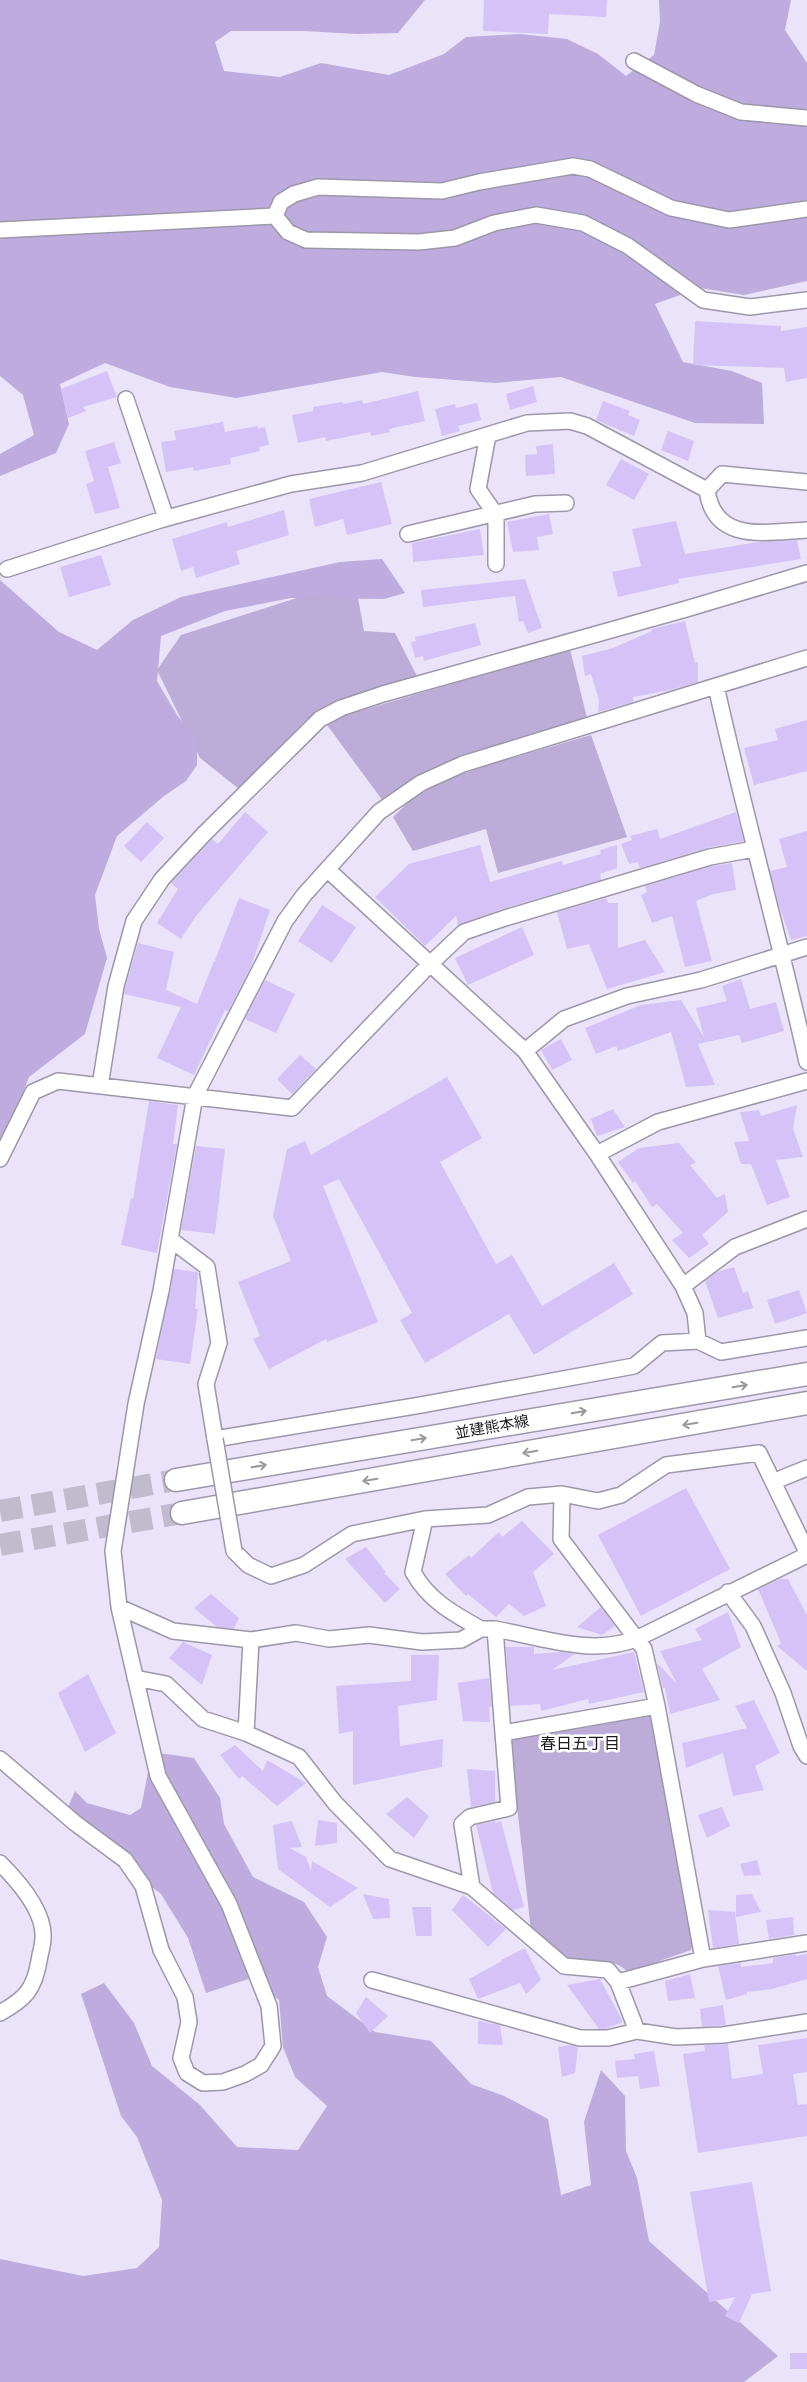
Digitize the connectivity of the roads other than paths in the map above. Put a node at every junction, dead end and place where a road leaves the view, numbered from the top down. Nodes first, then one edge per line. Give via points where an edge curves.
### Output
1 (634, 61) dead end
2 (807, 118) edge
3 (807, 209) edge
4 (275, 216) junction
5 (0, 230) edge
6 (807, 300) edge
7 (126, 400) dead end
8 (488, 435) junction
9 (807, 482) edge
10 (707, 490) junction
11 (566, 503) dead end
12 (496, 515) junction
13 (166, 518) junction
14 (807, 530) edge
15 (408, 534) dead end
16 (496, 564) dead end
17 (7, 568) dead end
18 (807, 573) edge
19 (807, 658) edge
20 (716, 686) junction
21 (754, 849) junction
22 (328, 870) junction
23 (807, 947) edge
24 (783, 954) junction
25 (430, 964) junction
26 (525, 1051) junction
27 (807, 1062) edge
28 (807, 1081) edge
29 (100, 1086) junction
30 (195, 1096) junction
31 (597, 1154) junction
32 (0, 1159) edge
33 (807, 1219) edge
34 (170, 1239) junction
35 (683, 1286) junction
36 (807, 1338) edge
37 (698, 1341) junction
38 (807, 1374) edge
39 (807, 1404) edge
40 (215, 1439) junction
41 (807, 1468) edge
42 (176, 1480) tunnel mouth
43 (774, 1482) junction
44 (562, 1494) junction
45 (182, 1513) tunnel mouth
46 (425, 1519) junction
47 (807, 1553) edge
48 (728, 1592) junction
49 (119, 1607) junction
50 (488, 1629) junction
51 (638, 1638) junction
52 (251, 1640) junction
53 (135, 1678) junction
54 (658, 1706) junction
55 (246, 1733) junction
56 (503, 1733) junction
57 (807, 1756) edge
58 (0, 1759) edge
59 (0, 1863) edge
60 (472, 1887) junction
61 (807, 1943) edge
62 (703, 1959) junction
63 (372, 1980) dead end
64 (618, 1982) junction
65 (0, 2013) edge
66 (807, 2022) edge
67 (637, 2031) junction

1 - 2 street via 725,107 761,115
3 - 4 street via 729,220 671,208 590,169 573,166 442,191 318,187 294,194 281,202
4 - 5 street
4 - 6 street via 288,232 306,240 419,242 455,238 494,223 536,215 583,223 628,246 703,300 750,307
7 - 13 street
8 - 10 street via 526,423 570,421 587,426
8 - 12 street via 478,489
8 - 13 street via 362,473 291,484
9 - 10 street via 722,474
10 - 14 street via 718,520 737,530
11 - 12 street via 535,504
12 - 15 street
12 - 16 street
13 - 17 street
18 - 29 street via 383,694 320,719 162,879 134,921 116,986
19 - 20 street
20 - 21 street
20 - 22 street via 463,764 421,783 380,812
21 - 24 street
21 - 25 street via 710,858 464,932
22 - 25 street
22 - 30 street via 304,894 285,921
23 - 24 street
24 - 26 street via 701,980 627,996 564,1019
24 - 27 street
25 - 26 street
25 - 30 street via 292,1108
26 - 31 street
28 - 31 street via 658,1122
29 - 30 street
29 - 32 street via 58,1081 34,1092
30 - 34 street
31 - 35 street
33 - 35 street via 735,1247
34 - 40 street via 207,1267 218,1343 206,1384
34 - 49 street via 136,1404 113,1551
35 - 37 street via 695,1313
36 - 37 street via 721,1352
37 - 40 street via 662,1344 634,1366
42 -> 38 main road, 並建熊本線
39 -> 45 main road, 並建熊本線
40 - 46 street, bridge via 234,1551 248,1565 271,1576 304,1565 352,1534
41 - 43 street
43 - 44 street via 759,1452 666,1465 621,1495 598,1501
43 - 47 street
44 - 46 street via 528,1496 488,1515
44 - 51 street via 561,1539
46 - 50 street via 413,1572 421,1587 446,1609
47 - 48 street
48 - 51 street
48 - 57 street via 753,1626 783,1693 800,1746
49 - 52 street via 173,1631
49 - 53 street
50 - 51 street via 581,1645 610,1646
50 - 52 street via 461,1640 422,1642 368,1635 329,1639 296,1633
50 - 56 street
51 - 54 street via 644,1649
52 - 55 street
53 - 55 street via 166,1684 203,1719
53 - 58 street via 158,1776 229,1904 269,2006 273,2046 261,2065 223,2082 203,2083 187,2073 181,2058 188,2022 184,1997 161,1950 143,1886 125,1860 75,1823
54 - 56 street
54 - 62 street
55 - 60 street via 299,1757 335,1803 390,1859
56 - 60 street via 509,1808 470,1818 462,1824
59 - 65 street via 16,1879 37,1910 44,1937 36,1978 27,1995
60 - 64 street via 564,1966 608,1970
61 - 62 street
62 - 64 street
63 - 67 street via 580,2038 608,2038
64 - 67 street
66 - 67 street via 723,2035 676,2037

